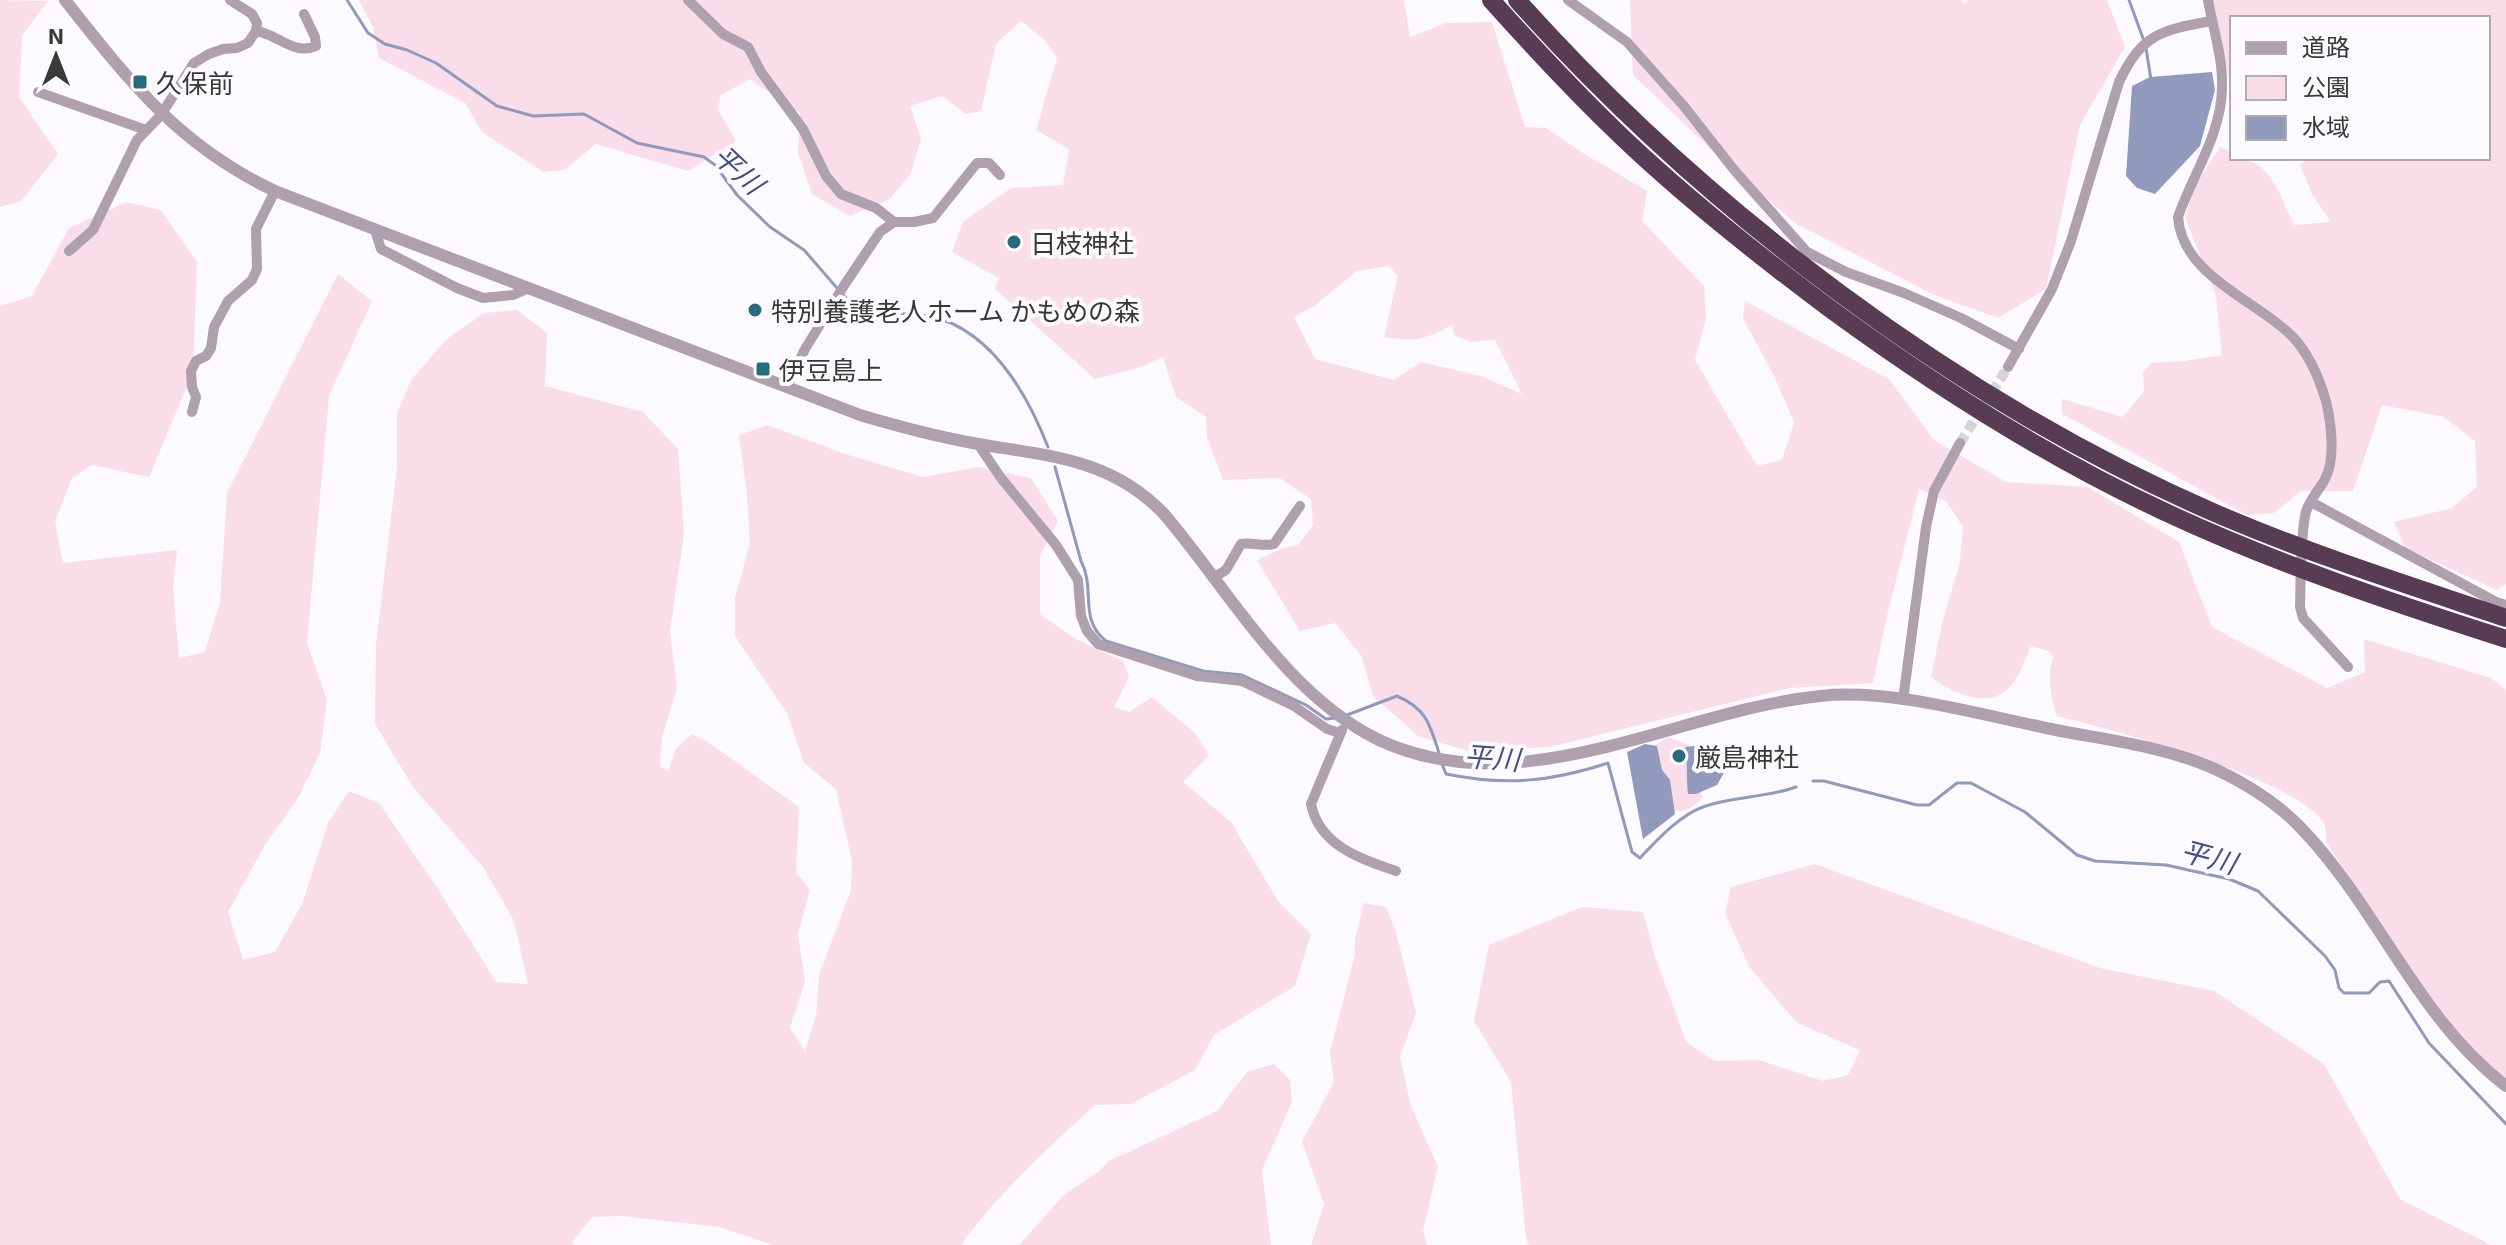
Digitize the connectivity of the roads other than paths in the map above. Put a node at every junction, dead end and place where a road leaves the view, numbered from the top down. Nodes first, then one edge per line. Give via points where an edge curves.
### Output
1 (65, 0) edge
2 (230, 0) edge
3 (688, 0) edge
4 (1491, 0) edge
5 (1517, 0) edge
6 (1568, 0) edge
7 (2208, 0) edge
8 (304, 14) dead end
9 (2211, 21) junction
10 (256, 31) junction
11 (38, 92) dead end
12 (161, 115) junction
13 (146, 130) junction
14 (1000, 175) dead end
15 (275, 191) junction
16 (894, 222) junction
17 (375, 230) junction
18 (69, 251) dead end
19 (529, 288) junction
20 (2019, 349) junction
21 (2008, 367) tunnel mouth
22 (787, 387) junction
23 (192, 412) dead end
24 (1960, 443) tunnel mouth
25 (978, 444) junction
26 (2311, 502) junction
27 (1300, 506) dead end
28 (1213, 578) junction
29 (2506, 605) edge
30 (2506, 618) edge
31 (2506, 639) edge
32 (2348, 667) dead end
33 (1903, 700) junction
34 (1344, 719) junction
35 (1340, 733) junction
36 (1396, 871) dead end
37 (2506, 1086) edge

1 - 12 street
2 - 10 street via 252,14
3 - 16 street via 723,34 748,47 841,194
4 - 31 highway via 1595,111 1697,204 1835,312 1976,409 2106,483 2216,535 2328,580
5 - 30 highway via 1584,72 1706,186 1800,264 1965,378 2131,474 2215,513
6 - 20 street via 1627,42 1807,252 1961,318
7 - 9 street
8 - 10 street via 316,46 308,50
9 - 20 street via 2165,31 2130,58 2071,241
9 - 26 street via 2222,93 2206,152 2178,217 2179,227 2209,275 2285,329 2314,368 2326,402 2330,456 2327,477
10 - 12 street via 248,43 194,63
11 - 13 street
12 - 13 street
12 - 15 street via 223,163
13 - 18 street via 93,230
14 - 16 street via 989,163 977,163 933,218
15 - 17 street
15 - 23 street via 256,229 257,269 252,280 228,301 214,327 211,348 191,371 196,397
16 - 22 street via 880,232 845,284
17 - 19 street
17 - 19 street via 381,249 469,294 494,298
19 - 22 street
20 - 21 street
22 - 25 street via 884,422
24 - 33 street via 1934,491
25 - 28 street via 1080,462 1119,479 1164,514
25 - 35 street via 1078,580 1081,616 1098,644 1197,676 1242,681
26 - 29 street
26 - 32 street via 2304,519 2300,607 2303,618
27 - 28 street via 1274,544 1241,544 1226,570
28 - 34 street via 1298,679
33 - 34 street via 1859,694 1764,705 1530,763 1441,760 1378,739
33 - 37 street via 2166,753 2216,770 2264,797 2301,828 2327,860 2448,1032
34 - 35 street
35 - 36 street via 1311,804 1313,814 1333,842

